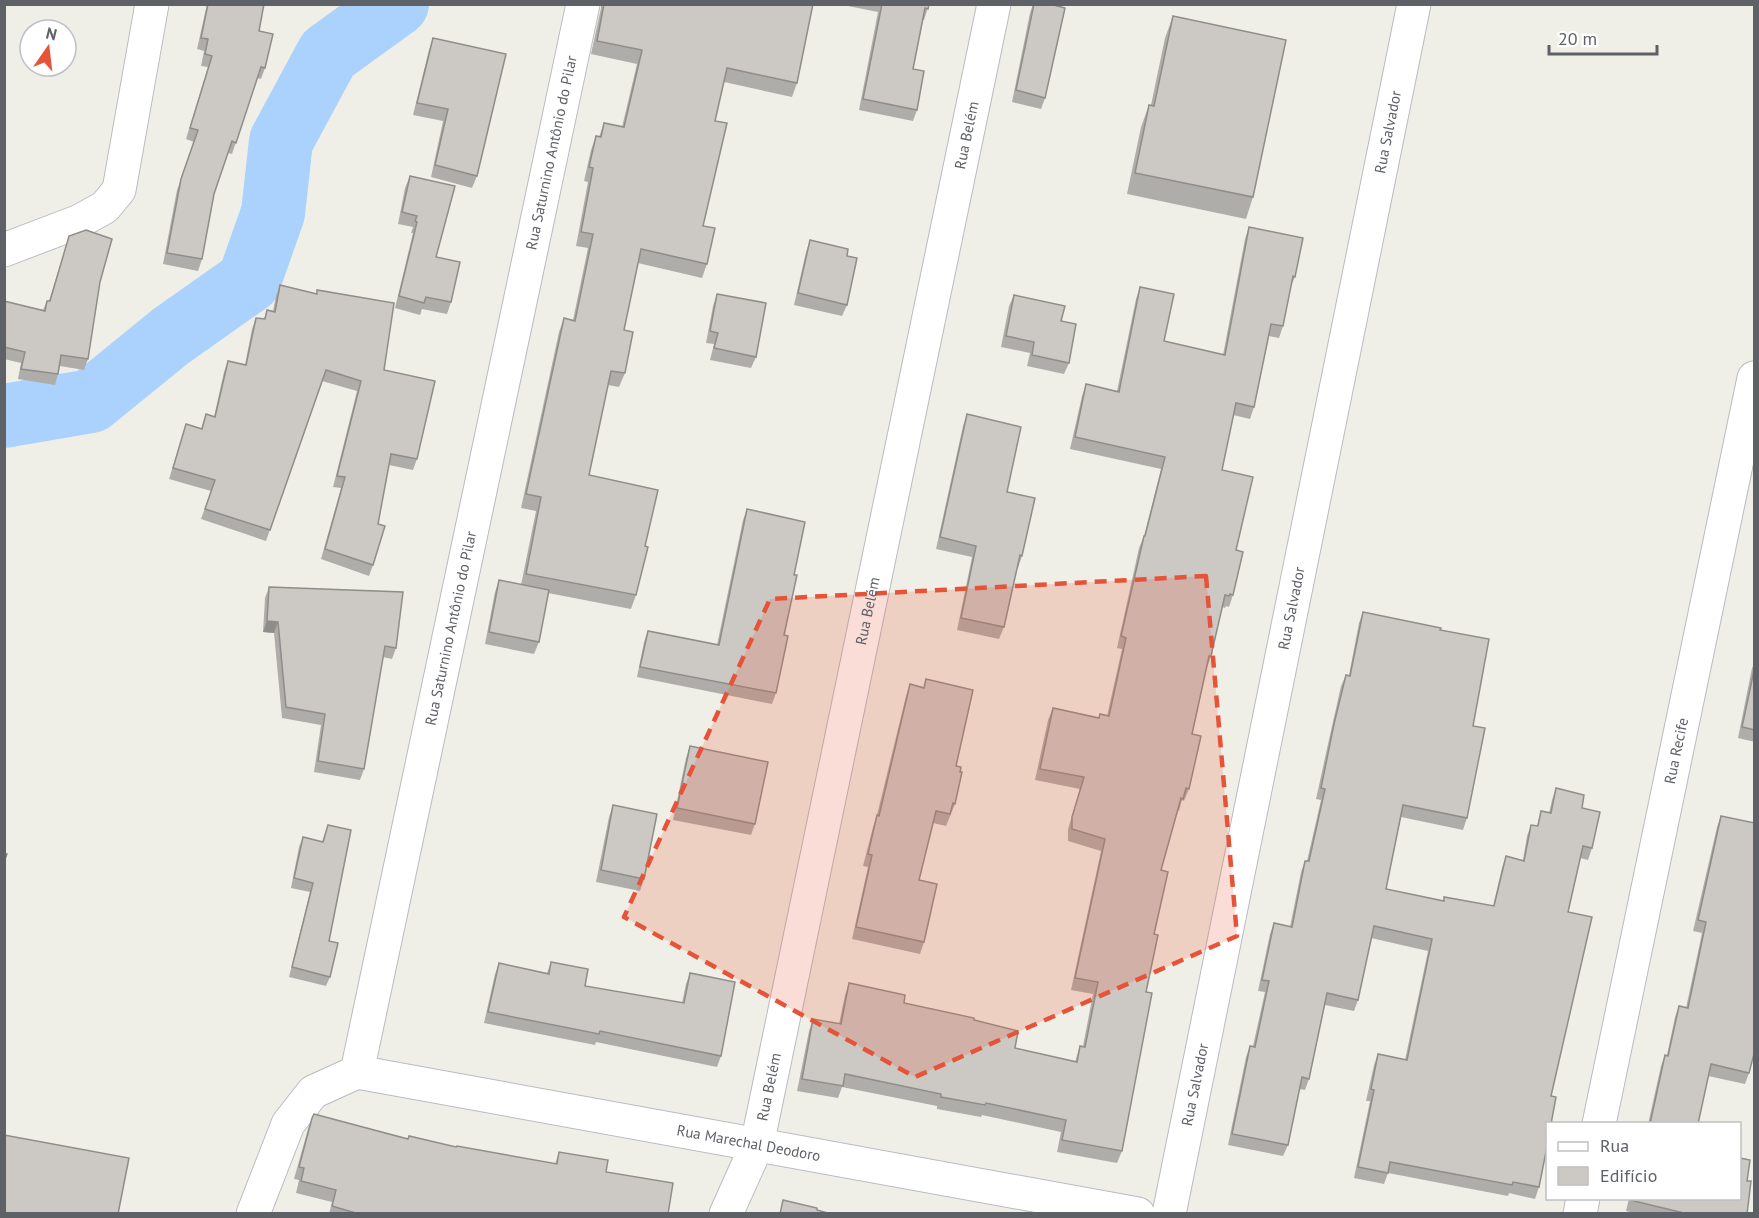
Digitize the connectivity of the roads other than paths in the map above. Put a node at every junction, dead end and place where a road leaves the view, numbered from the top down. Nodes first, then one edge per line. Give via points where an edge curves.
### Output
1 (152, 4) edge
2 (583, 4) edge
3 (994, 4) edge
4 (1414, 4) edge
5 (4, 250) edge
6 (1755, 378) edge
7 (357, 1072) junction
8 (1599, 1122) edge
9 (757, 1145) junction
10 (253, 1214) edge
11 (726, 1214) edge
12 (1138, 1214) edge
13 (1169, 1214) edge

1 - 5 street via 118,190 105,207 80,221
2 - 7 street, Rua Saturnino Antônio do Pilar
3 - 9 street, Rua Belém
4 - 13 street, Rua Salvador
6 - 8 street, Rua Recife
7 - 9 street, Rua Marechal Deodoro
7 - 10 street via 313,1092 288,1124
9 - 11 street, Rua Belém
9 - 12 street, Rua Marechal Deodoro

